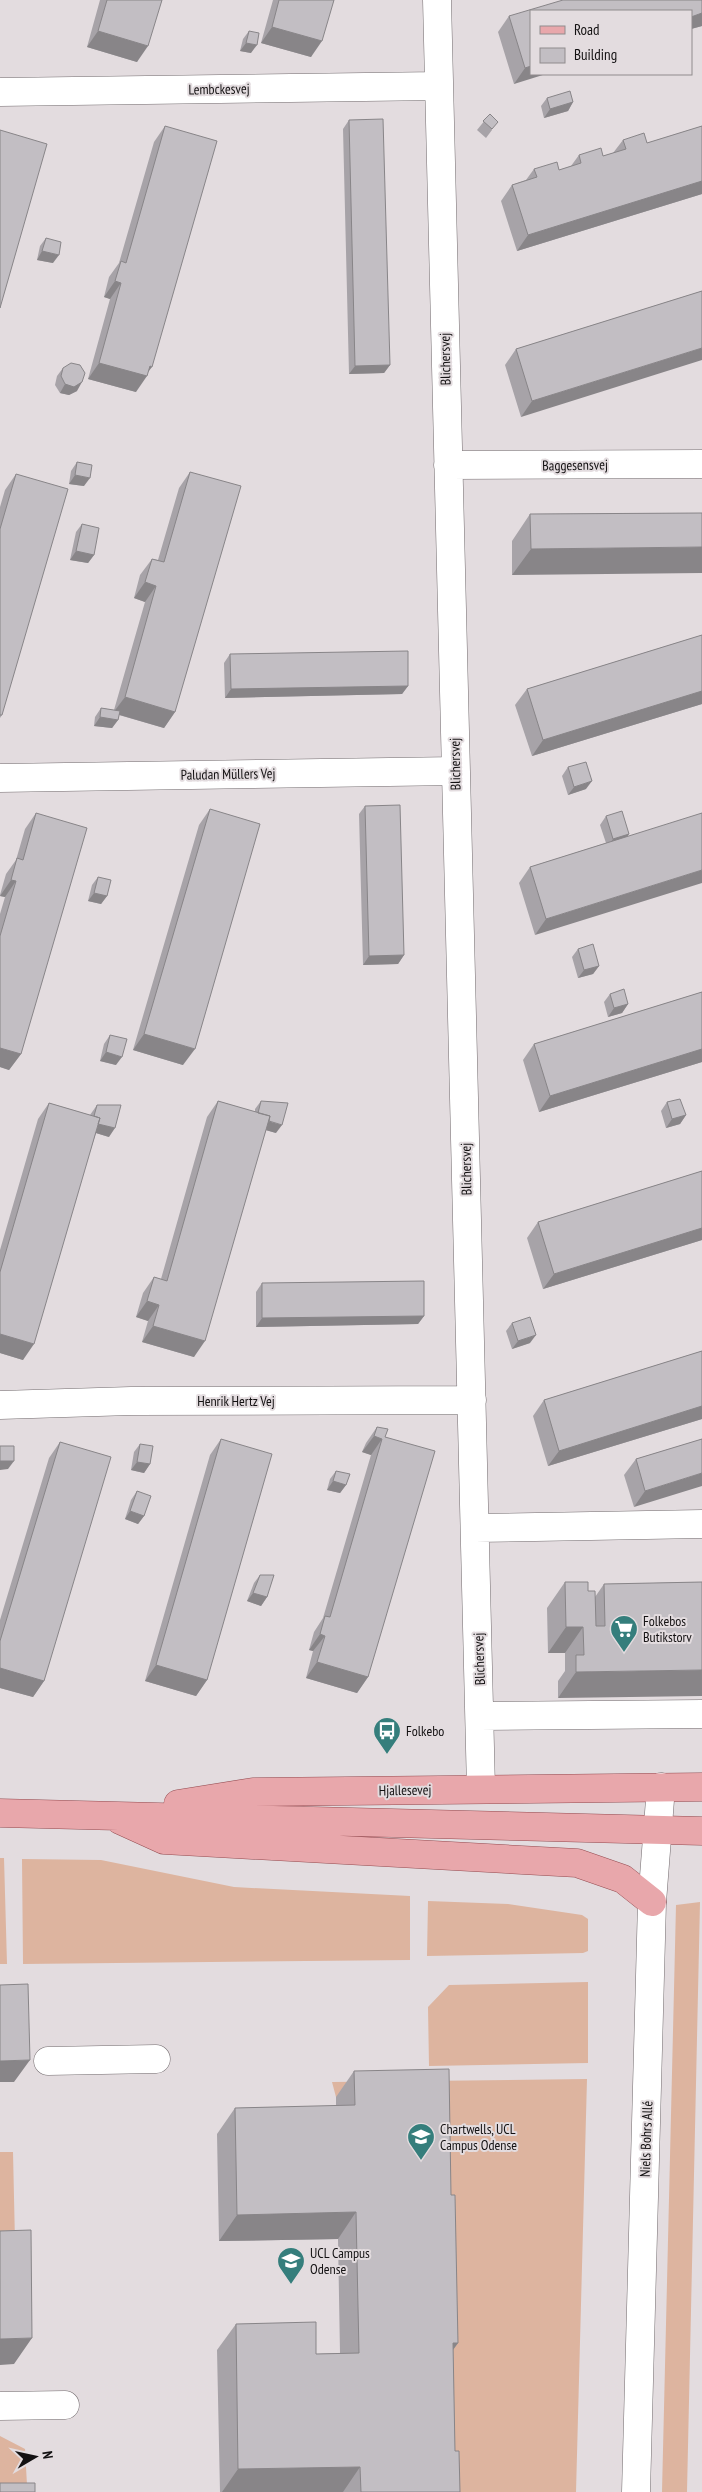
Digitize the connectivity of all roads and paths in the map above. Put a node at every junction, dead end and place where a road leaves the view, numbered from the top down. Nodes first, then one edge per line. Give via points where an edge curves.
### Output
1 (437, 0) edge
2 (438, 86) junction
3 (0, 92) edge
4 (702, 464) edge
5 (448, 465) junction
6 (456, 770) junction
7 (0, 778) edge
8 (472, 1400) junction
9 (0, 1404) edge
10 (702, 1524) edge
11 (475, 1528) junction
12 (702, 1714) edge
13 (480, 1716) junction
14 (702, 1786) edge
15 (661, 1787) junction
16 (481, 1789) junction
17 (0, 1813) edge
18 (109, 1815) junction
19 (656, 1830) junction
20 (702, 1831) edge
21 (652, 1902) junction
22 (156, 2058) dead end
23 (48, 2061) dead end
24 (65, 2404) dead end
25 (0, 2406) edge
26 (636, 2492) edge

1 - 2 street, Blichersvej
2 - 3 street, Lembckesvej
2 - 5 street, Blichersvej
4 - 5 street, Baggesensvej
5 - 6 street, Blichersvej
6 - 7 street, Paludan Müllers Vej
6 - 8 street, Blichersvej
8 - 9 street, Henrik Hertz Vej
8 - 11 street, Blichersvej
10 - 11 street
11 - 13 street, Blichersvej
12 - 13 street
13 - 16 street, Blichersvej
14 - 15 main road, Hjallesevej
15 - 16 main road, Hjallesevej
15 - 19 street, Niels Bohrs Allé
16 - 18 main road, Hjallesevej via 253,1792
17 - 18 main road, Hjallesevej
18 - 19 main road, Hjallesevej
18 - 21 main road via 164,1840 577,1863 623,1879
19 - 20 main road, Hjallesevej
19 - 21 street, Niels Bohrs Allé
21 - 26 street, Niels Bohrs Allé
22 - 23 street
24 - 25 street

